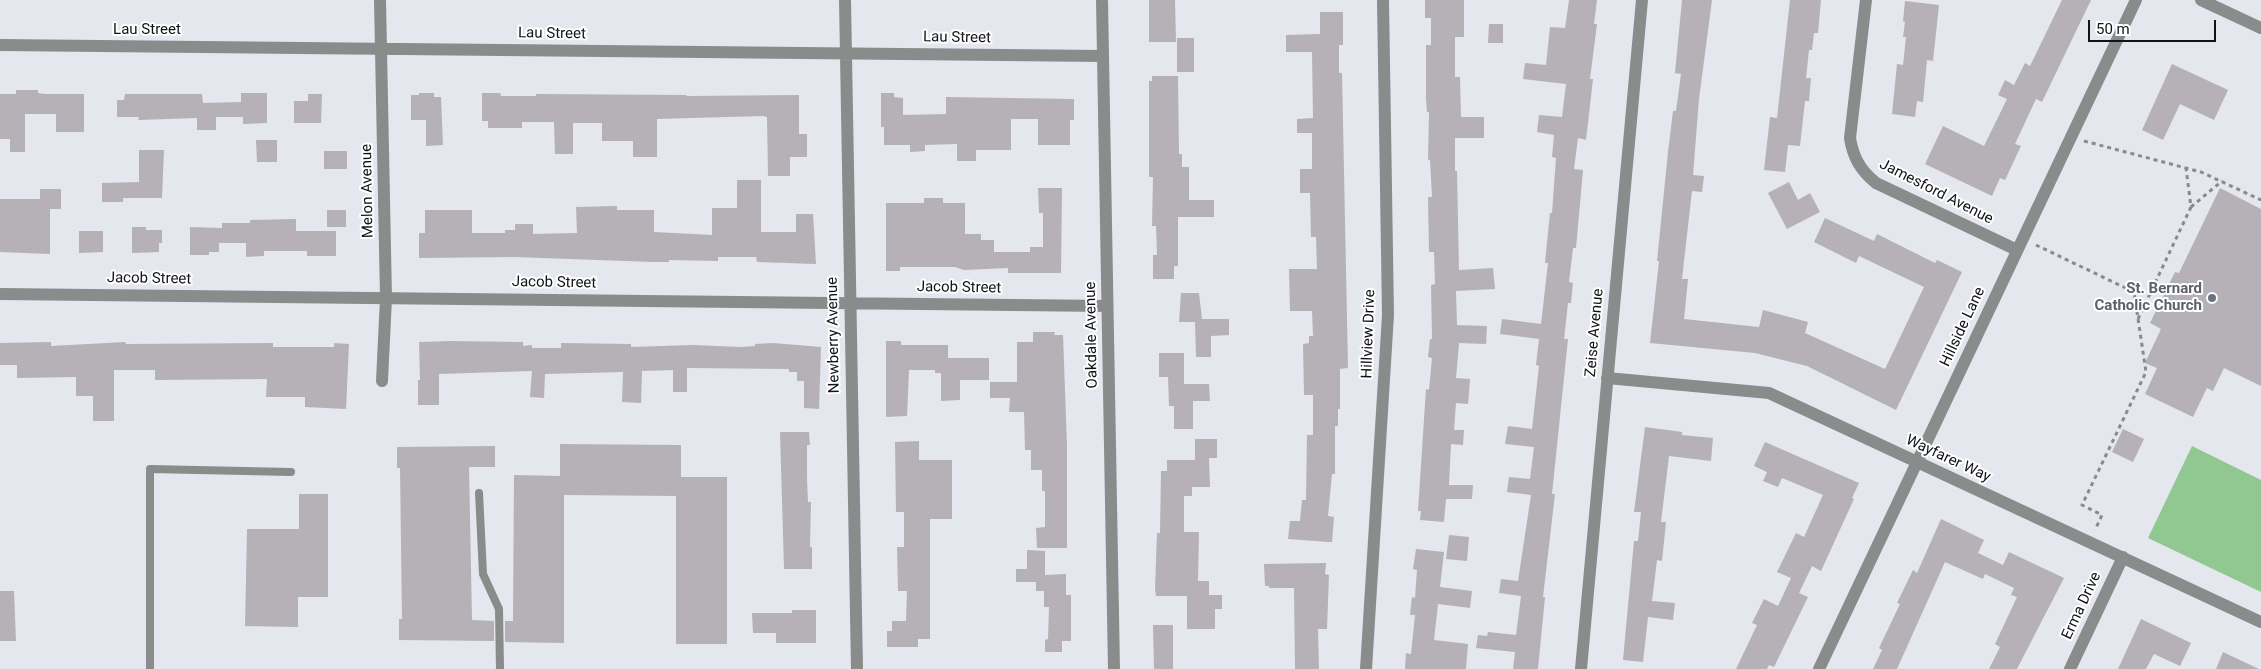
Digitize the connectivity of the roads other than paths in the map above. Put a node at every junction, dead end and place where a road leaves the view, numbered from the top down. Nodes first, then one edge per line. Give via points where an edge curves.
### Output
1 (380, 0) edge
2 (844, 0) edge
3 (1102, 0) edge
4 (1382, 0) edge
5 (1642, 0) edge
6 (1866, 0) edge
7 (2136, 0) edge
8 (2201, 0) edge
9 (2261, 28) edge
10 (0, 45) edge
11 (381, 48) junction
12 (845, 53) junction
13 (1103, 56) junction
14 (2020, 245) junction
15 (0, 294) edge
16 (386, 298) junction
17 (850, 303) junction
18 (1107, 306) junction
19 (1607, 378) junction
20 (382, 381) dead end
21 (1917, 462) junction
22 (291, 472) dead end
23 (479, 493) dead end
24 (2123, 557) junction
25 (2261, 622) edge
26 (150, 669) edge
27 (500, 669) edge
28 (857, 669) edge
29 (1114, 669) edge
30 (1366, 669) edge
31 (1581, 669) edge
32 (1820, 669) edge
33 (2070, 669) edge

1 - 11 street, Melon Avenue
2 - 12 street, Newberry Avenue
3 - 13 street, Oakdale Avenue
4 - 30 street, Hillview Drive via 1388,315
5 - 19 street, Zeise Avenue
6 - 14 street, Jamesford Avenue via 1850,138 1860,167 1876,183
7 - 14 street, Hillside Lane
8 - 9 street
10 - 11 street, Lau Street
11 - 12 street, Lau Street
11 - 16 street, Melon Avenue
12 - 13 street, Lau Street
12 - 17 street, Newberry Avenue
13 - 18 street, Oakdale Avenue
14 - 21 street, Hillside Lane
15 - 16 street, Jacob Street
16 - 17 street, Jacob Street
16 - 20 street, Melon Avenue
17 - 18 street, Jacob Street
17 - 28 street, Newberry Avenue
18 - 29 street, Oakdale Avenue
19 - 21 street, Wayfarer Way via 1769,393
19 - 31 street, Zeise Avenue
21 - 24 street, Wayfarer Way
21 - 32 street, Hillside Lane
22 - 26 lane via 150,469
23 - 27 lane via 483,574 499,609
24 - 25 street, Wayfarer Way
24 - 33 street, Erma Drive

